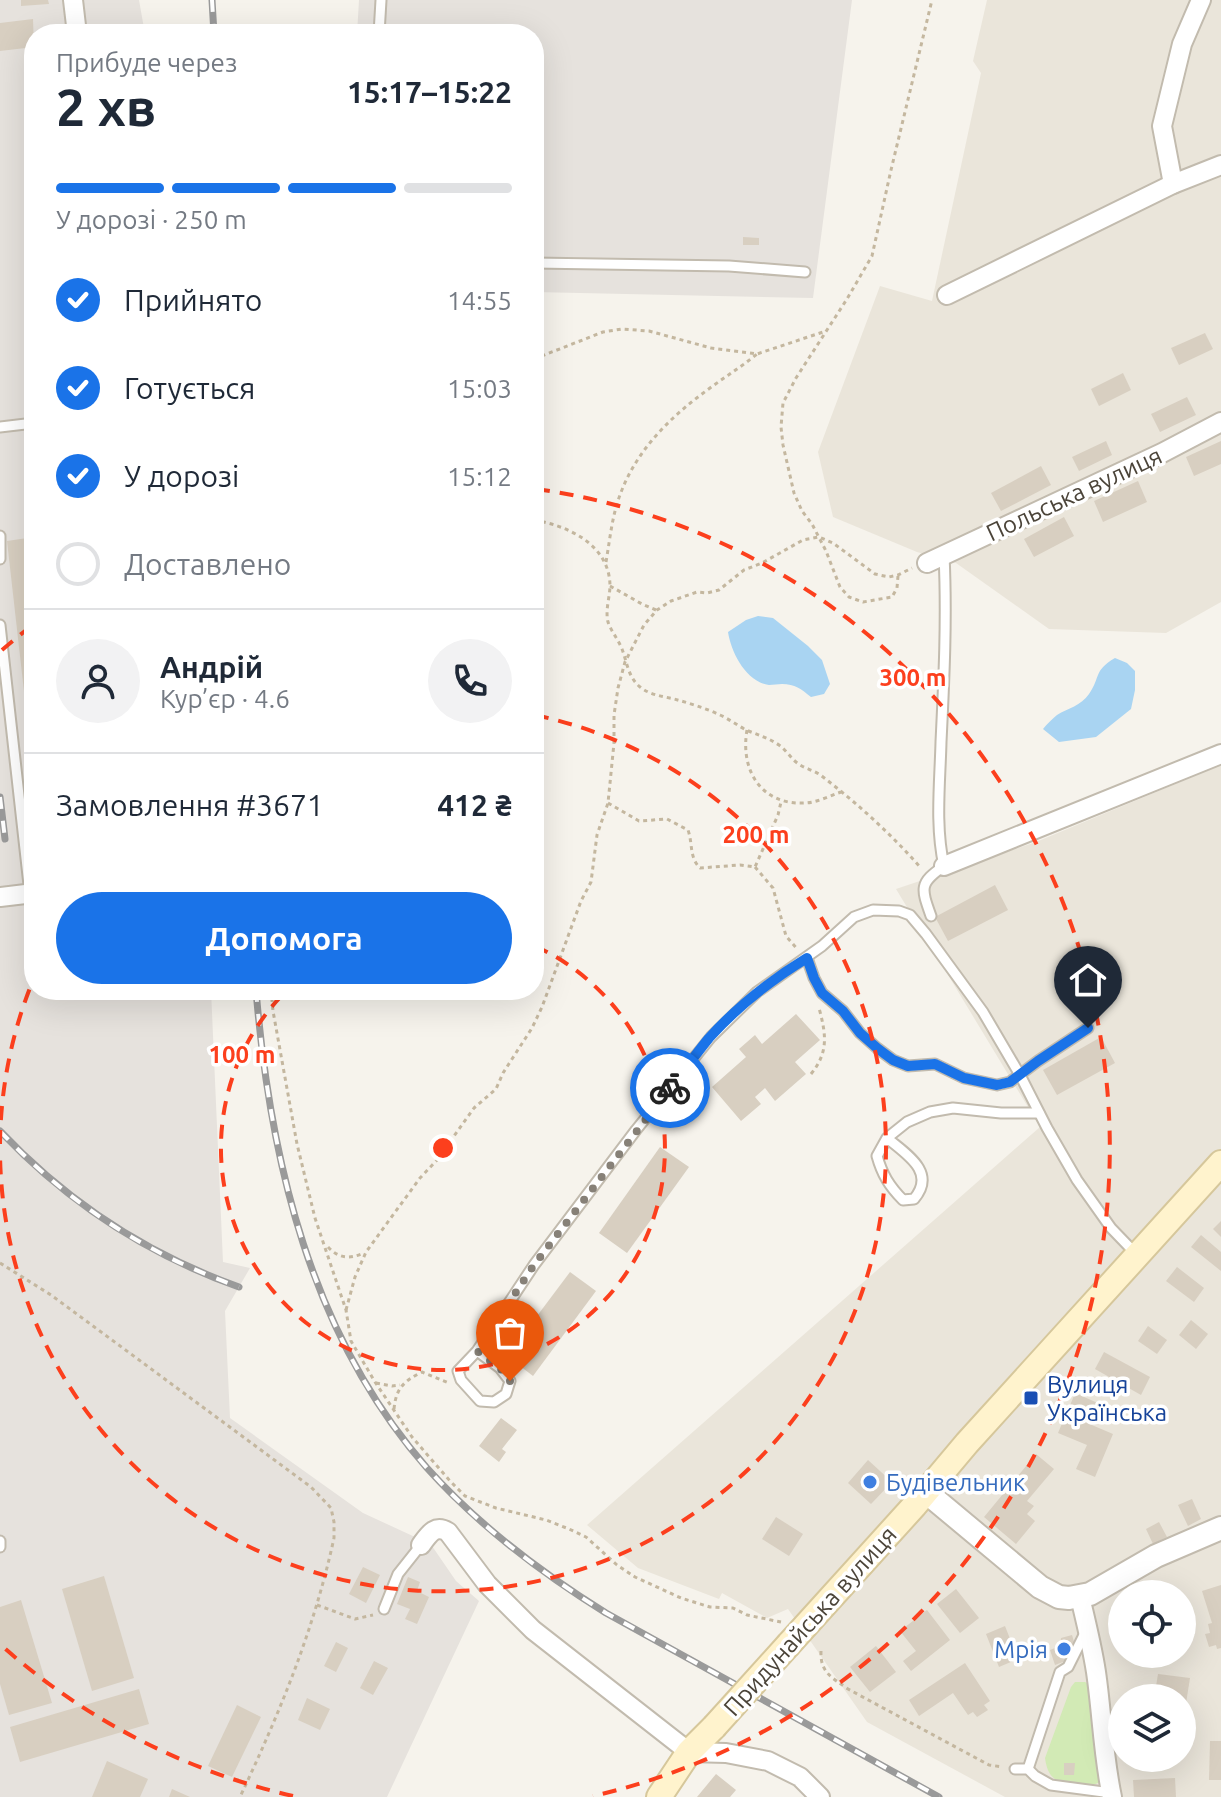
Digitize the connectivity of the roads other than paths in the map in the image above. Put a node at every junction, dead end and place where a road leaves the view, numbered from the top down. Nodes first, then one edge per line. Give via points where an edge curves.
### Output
1 (73, 0) edge
2 (381, 0) edge
3 (1201, 0) edge
4 (76, 24) edge
5 (380, 24) edge
6 (1221, 165) edge
7 (1173, 184) junction
8 (544, 263) edge
9 (805, 272) dead end
10 (947, 295) dead end
11 (1221, 422) edge
12 (24, 424) edge
13 (0, 427) edge
14 (0, 536) edge
15 (0, 559) edge
16 (936, 559) joint
17 (0, 625) edge
18 (1221, 754) edge
19 (24, 827) edge
20 (944, 866) junction
21 (24, 895) edge
22 (0, 897) edge
23 (931, 916) dead end
24 (807, 958) junction
25 (1088, 1028) dead end
26 (1020, 1075) junction
27 (1039, 1113) junction
28 (887, 1138) junction
29 (1221, 1163) edge
30 (1137, 1255) junction
31 (477, 1351) junction
32 (926, 1492) junction
33 (1221, 1530) edge
34 (421, 1545) joint
35 (1080, 1597) junction
36 (384, 1609) road end
37 (1088, 1628) junction
38 (689, 1752) junction
39 (1015, 1769) road end
40 (1028, 1769) junction
41 (1112, 1795) edge
42 (659, 1797) edge
43 (820, 1797) edge

1 - 4 street
2 - 5 lane
3 - 7 street via 1182,44 1162,126
6 - 7 street
7 - 10 street
8 - 9 lane
11 - 16 street, Польська вулиця
12 - 13 lane
14 - 15 lane
16 - 20 lane
17 - 19 lane
18 - 20 street
20 - 23 lane via 923,887
21 - 22 street
24 - 26 lane via 822,993 893,1060 908,1066 935,1064 997,1085
24 - 26 lane via 854,917 873,910 910,915 983,1012
24 - 31 lane via 757,992 711,1037 534,1265
25 - 26 lane
26 - 27 lane
27 - 28 lane via 953,1108 907,1122
27 - 30 lane via 1094,1204
28 - 28 lane via 877,1156 882,1173 903,1200 914,1199 922,1190 918,1166
29 - 30 main road, Придунайська вулиця
30 - 32 main road, Придунайська вулиця
31 - 31 lane via 458,1371 480,1401 494,1402 506,1394 510,1381
32 - 35 street via 1040,1587 1059,1597
32 - 38 main road, Придунайська вулиця, bridge
33 - 35 street via 1156,1556
34 - 36 lane via 398,1574
34 - 38 street via 435,1529 448,1532 487,1584 533,1630
35 - 37 street
37 - 40 lane via 1068,1667 1060,1672
37 - 41 street
38 - 42 main road, Придунайська вулиця
38 - 43 street via 768,1761 800,1777
39 - 40 lane
40 - 41 lane via 1051,1785

